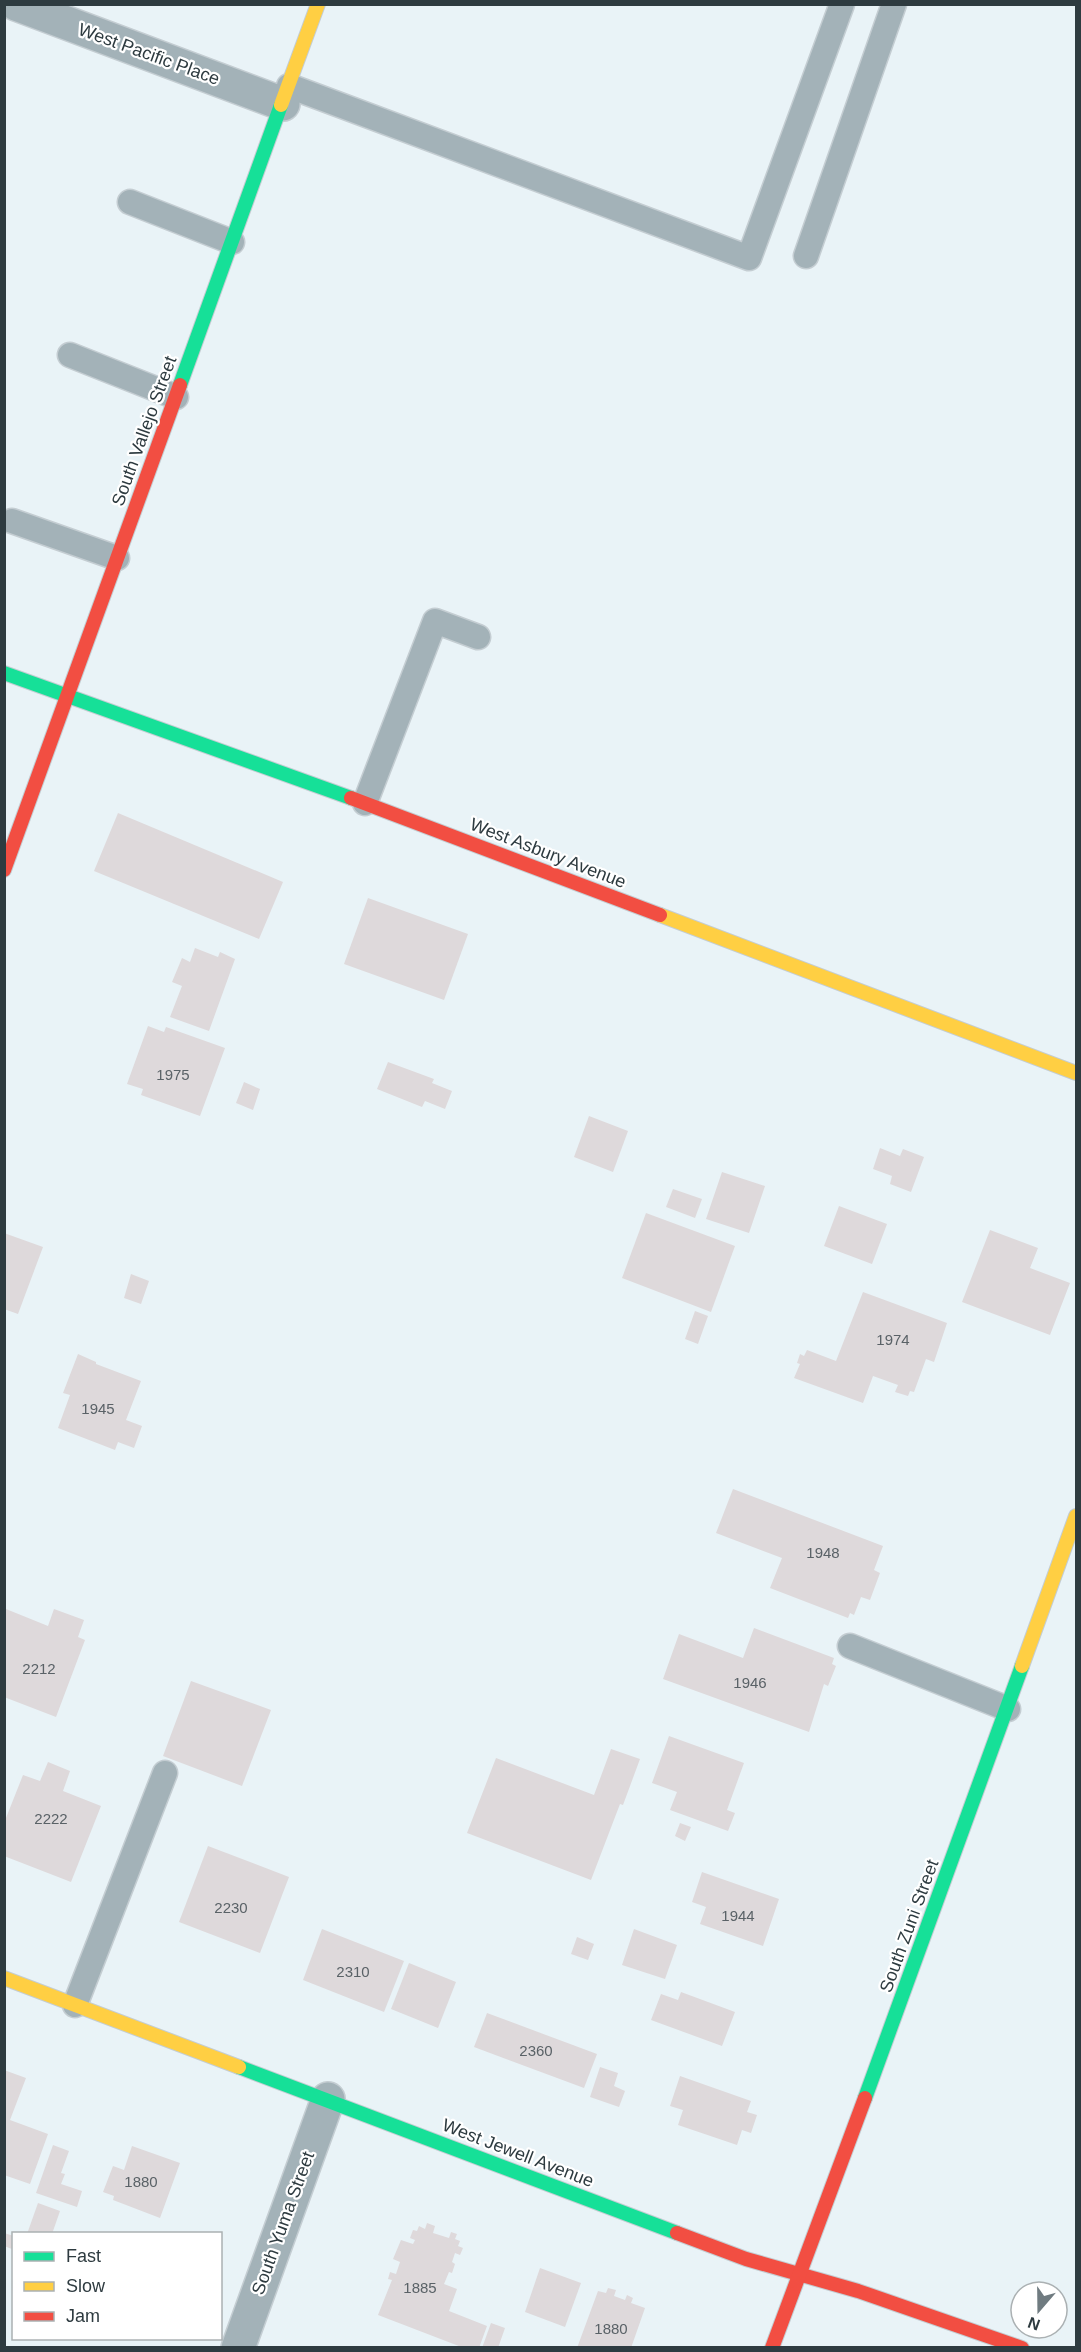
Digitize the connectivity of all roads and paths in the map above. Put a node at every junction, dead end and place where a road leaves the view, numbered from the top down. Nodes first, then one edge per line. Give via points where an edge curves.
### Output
1 (16, 4) edge
2 (318, 4) edge
3 (842, 4) edge
4 (894, 4) edge
5 (286, 95) junction
6 (130, 202) dead end
7 (232, 242) junction
8 (806, 255) dead end
9 (70, 355) dead end
10 (176, 397) junction
11 (12, 521) dead end
12 (117, 558) junction
13 (478, 637) dead end
14 (4, 673) edge
15 (68, 696) junction
16 (365, 803) junction
17 (4, 870) edge
18 (1077, 1073) edge
19 (1077, 1516) edge
20 (850, 1646) dead end
21 (1008, 1709) junction
22 (165, 1773) dead end
23 (4, 1978) edge
24 (75, 2005) junction
25 (328, 2099) junction
26 (799, 2275) junction
27 (238, 2348) edge
28 (772, 2348) edge
29 (1022, 2348) edge

1 - 5 street, West Pacific Place
2 - 5 street, South Vallejo Street
3 - 5 lane via 749,258
4 - 8 lane
5 - 7 street, South Vallejo Street
6 - 7 lane
7 - 10 street, South Vallejo Street
9 - 10 lane
10 - 12 street, South Vallejo Street
11 - 12 lane
12 - 15 street, South Vallejo Street
13 - 16 lane via 435,621
14 - 15 street, West Asbury Avenue
15 - 16 street, West Asbury Avenue
15 - 17 street, South Vallejo Street
16 - 18 street, West Asbury Avenue
19 - 21 street, South Zuni Street
20 - 21 lane
21 - 26 street, South Zuni Street
22 - 24 lane
23 - 24 street, West Jewell Avenue
24 - 25 street, West Jewell Avenue
25 - 26 street, West Jewell Avenue via 746,2259
25 - 27 street, South Yuma Street
26 - 28 street, South Zuni Street
26 - 29 street, West Jewell Avenue via 858,2291

